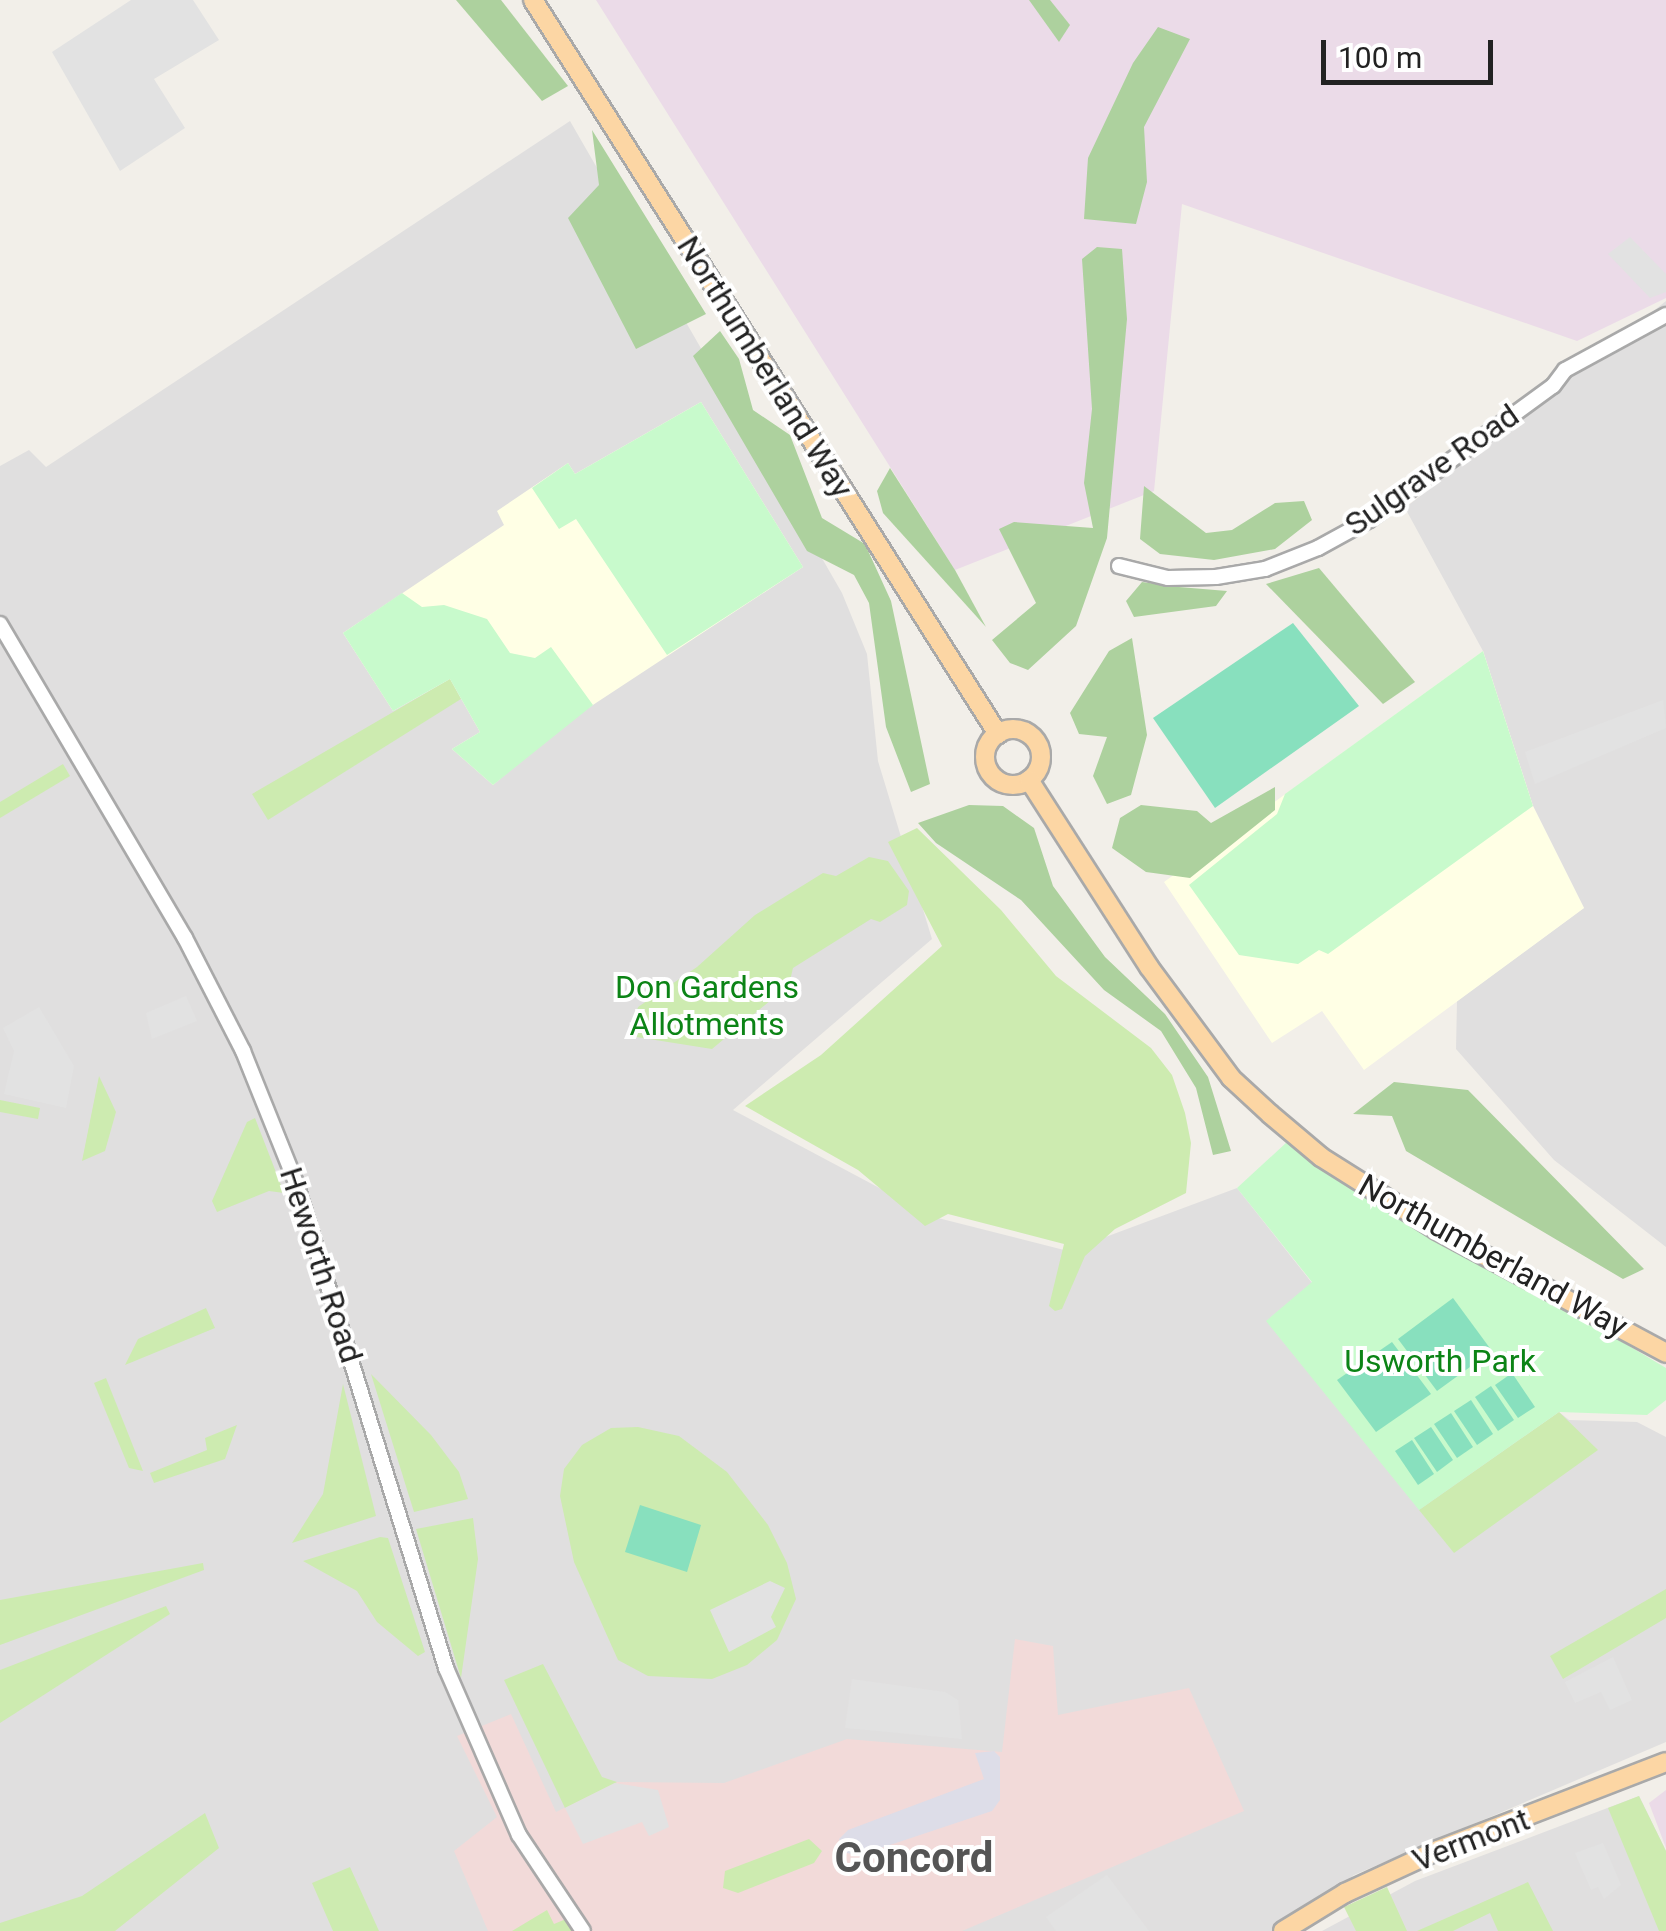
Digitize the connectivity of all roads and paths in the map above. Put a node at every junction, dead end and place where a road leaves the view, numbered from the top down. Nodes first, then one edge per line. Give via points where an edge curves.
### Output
1 (533, 0) edge
2 (1666, 315) edge
3 (1119, 566) dead end
4 (0, 624) edge
5 (998, 734) junction
6 (1029, 780) junction
7 (1666, 1352) edge
8 (1666, 1762) edge
9 (583, 1931) edge
10 (1283, 1931) edge

1 - 5 main road, Northumberland Way
2 - 3 street, Sulgrave Road via 1566,370 1369,520 1318,548 1265,569 1216,577 1168,578
4 - 9 street, Heworth Road via 185,938 243,1052 296,1182 446,1668 519,1835
5 - 6 main road via 1016,729 1035,740 1041,758
5 - 6 main road via 985,756 991,775 1010,785
6 - 7 main road, Northumberland Way via 1149,966 1231,1078 1270,1114 1321,1157 1437,1230
8 - 10 main road, Vermont via 1438,1850 1345,1892

